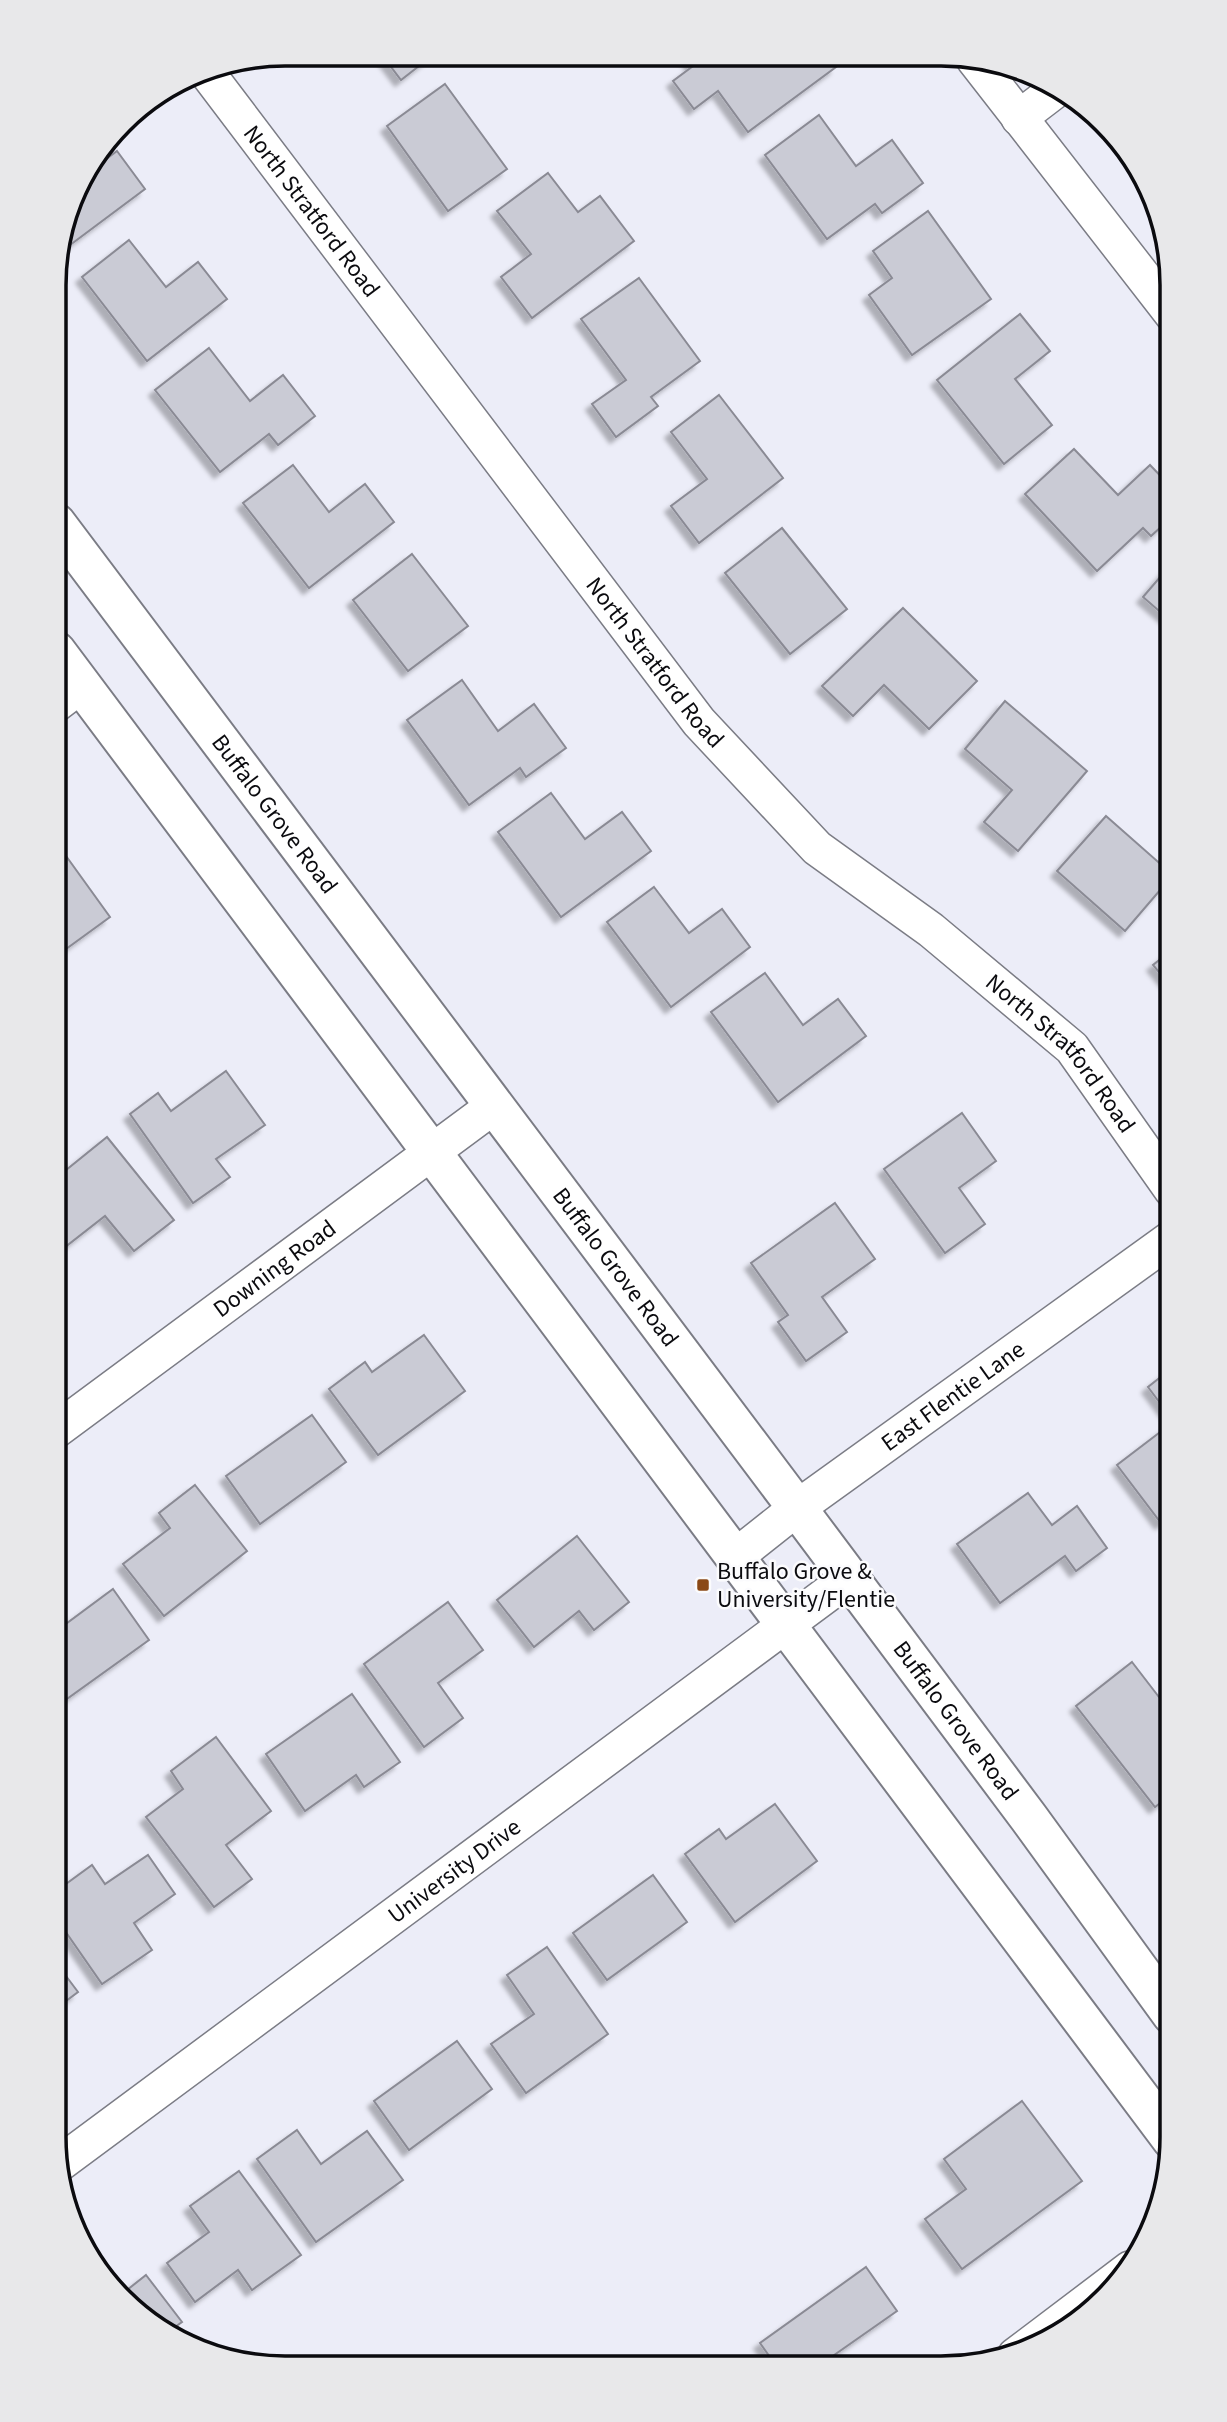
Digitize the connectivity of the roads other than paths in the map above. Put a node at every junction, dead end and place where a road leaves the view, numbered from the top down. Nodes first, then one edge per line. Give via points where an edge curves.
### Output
1 (983, 71) edge
2 (212, 79) edge
3 (1049, 95) edge
4 (1019, 118) junction
5 (1160, 298) edge
6 (67, 537) edge
7 (69, 695) edge
8 (494, 1105) junction
9 (432, 1153) junction
10 (1160, 1173) edge
11 (1160, 1247) edge
12 (66, 1423) edge
13 (797, 1508) junction
14 (735, 1556) junction
15 (849, 1578) junction
16 (787, 1626) junction
17 (1160, 1998) edge
18 (1160, 2124) edge
19 (68, 2157) edge

1 - 4 street
2 - 10 street, North Stratford Road via 699,722 817,848 931,930 1072,1048
3 - 4 street
4 - 5 street
6 - 8 main road, Buffalo Grove Road
7 - 9 main road
8 - 9 street, Downing Road
8 - 13 main road, Buffalo Grove Road
9 - 12 street, Downing Road
9 - 14 main road
11 - 13 street, East Flentie Lane
13 - 14 street, East Flentie Lane
13 - 15 main road, Buffalo Grove Road
14 - 16 main road
15 - 16 street, University Drive
15 - 17 main road, Buffalo Grove Road
16 - 18 main road
16 - 19 street, University Drive

